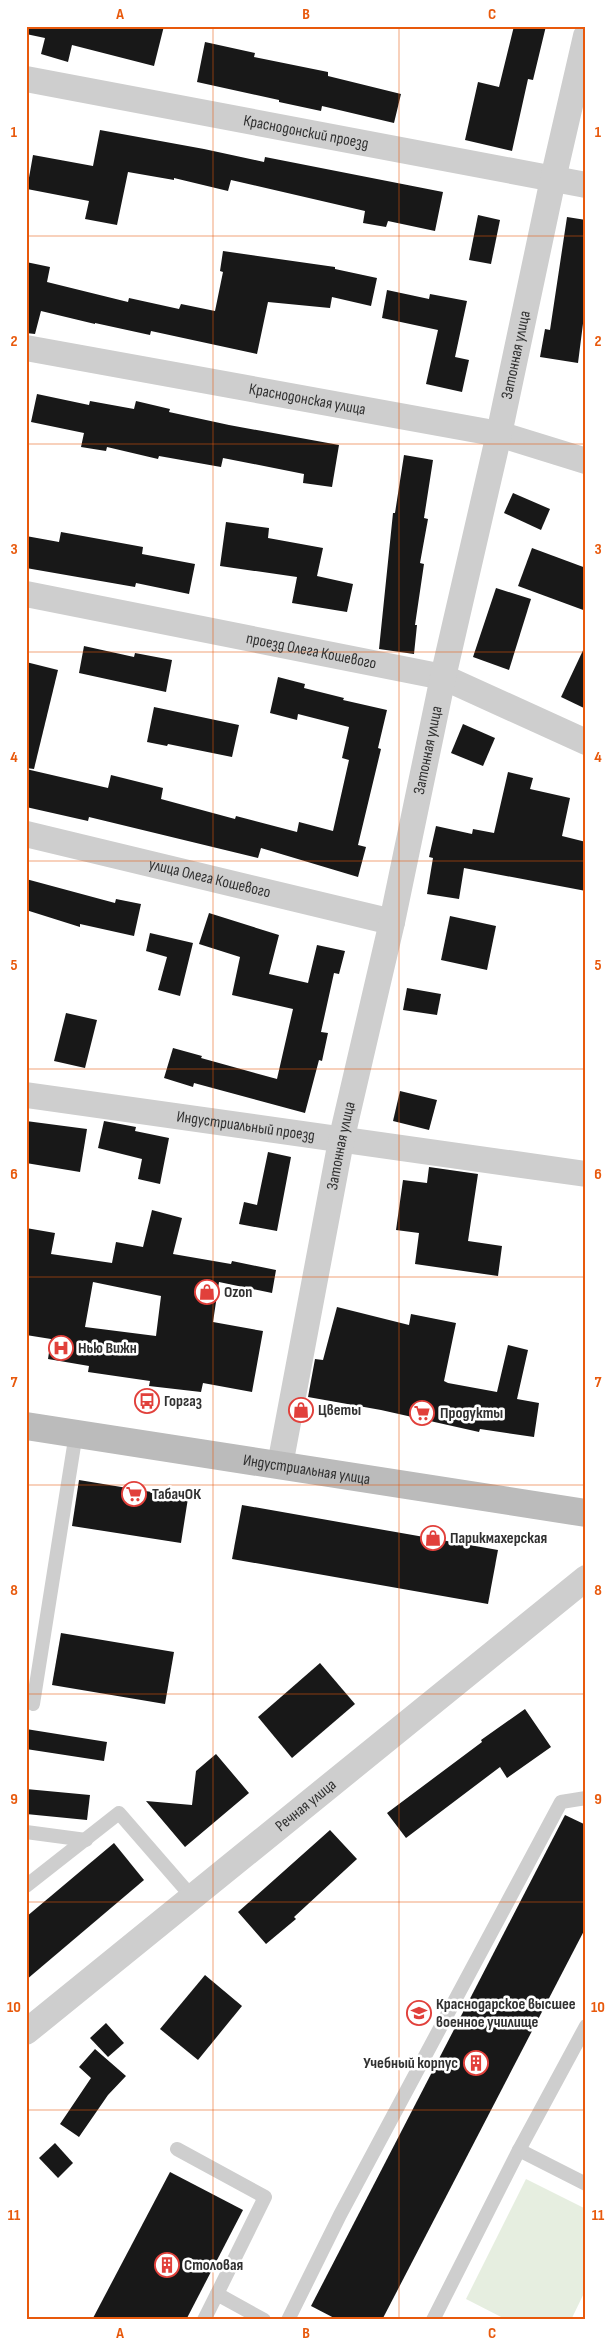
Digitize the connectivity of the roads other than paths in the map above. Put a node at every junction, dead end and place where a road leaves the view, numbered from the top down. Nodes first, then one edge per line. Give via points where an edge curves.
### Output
1 (586, 36) edge
2 (26, 79) edge
3 (553, 179) junction
4 (586, 185) edge
5 (26, 348) edge
6 (499, 434) junction
7 (586, 460) edge
8 (26, 594) edge
9 (443, 677) junction
10 (586, 742) edge
11 (26, 834) edge
12 (392, 922) junction
13 (26, 1095) edge
14 (340, 1141) junction
15 (586, 1174) edge
16 (26, 1426) edge
17 (76, 1433) junction
18 (280, 1465) junction
19 (586, 1513) edge
20 (586, 1578) edge
21 (33, 1704) dead end
22 (586, 1798) edge
23 (26, 1832) edge
24 (86, 1840) junction
25 (26, 1886) edge
26 (192, 1898) junction
27 (586, 2026) edge
28 (26, 2032) edge
29 (177, 2149) dead end
30 (519, 2150) junction
31 (586, 2184) edge
32 (217, 2294) junction
33 (204, 2320) edge
34 (264, 2320) edge
35 (288, 2320) edge
36 (433, 2320) edge

1 - 3 street, Затонная улица
2 - 3 street, Краснодонский проезд
3 - 4 street, Краснодонский проезд
3 - 6 street, Затонная улица
5 - 6 street, Краснодонская улица
6 - 7 street, Краснодонская улица
6 - 9 street, Затонная улица
8 - 9 street, проезд Олега Кошевого
9 - 10 street, проезд Олега Кошевого
9 - 12 street, Затонная улица
11 - 12 street, улица Олега Кошевого
12 - 14 street, Затонная улица
13 - 14 street, Индустриальный проезд
14 - 15 street, Индустриальный проезд
14 - 18 street, Затонная улица
16 - 17 main road, Индустриальная улица
17 - 18 main road, Индустриальная улица
17 - 21 lane
18 - 19 main road, Индустриальная улица
20 - 26 street, Речная улица
22 - 35 lane via 561,1802
23 - 24 lane
24 - 25 lane
24 - 26 lane via 119,1814
26 - 28 street, Речная улица
27 - 30 lane
29 - 32 lane via 265,2197
30 - 31 lane
30 - 36 lane
32 - 33 lane
32 - 34 lane

